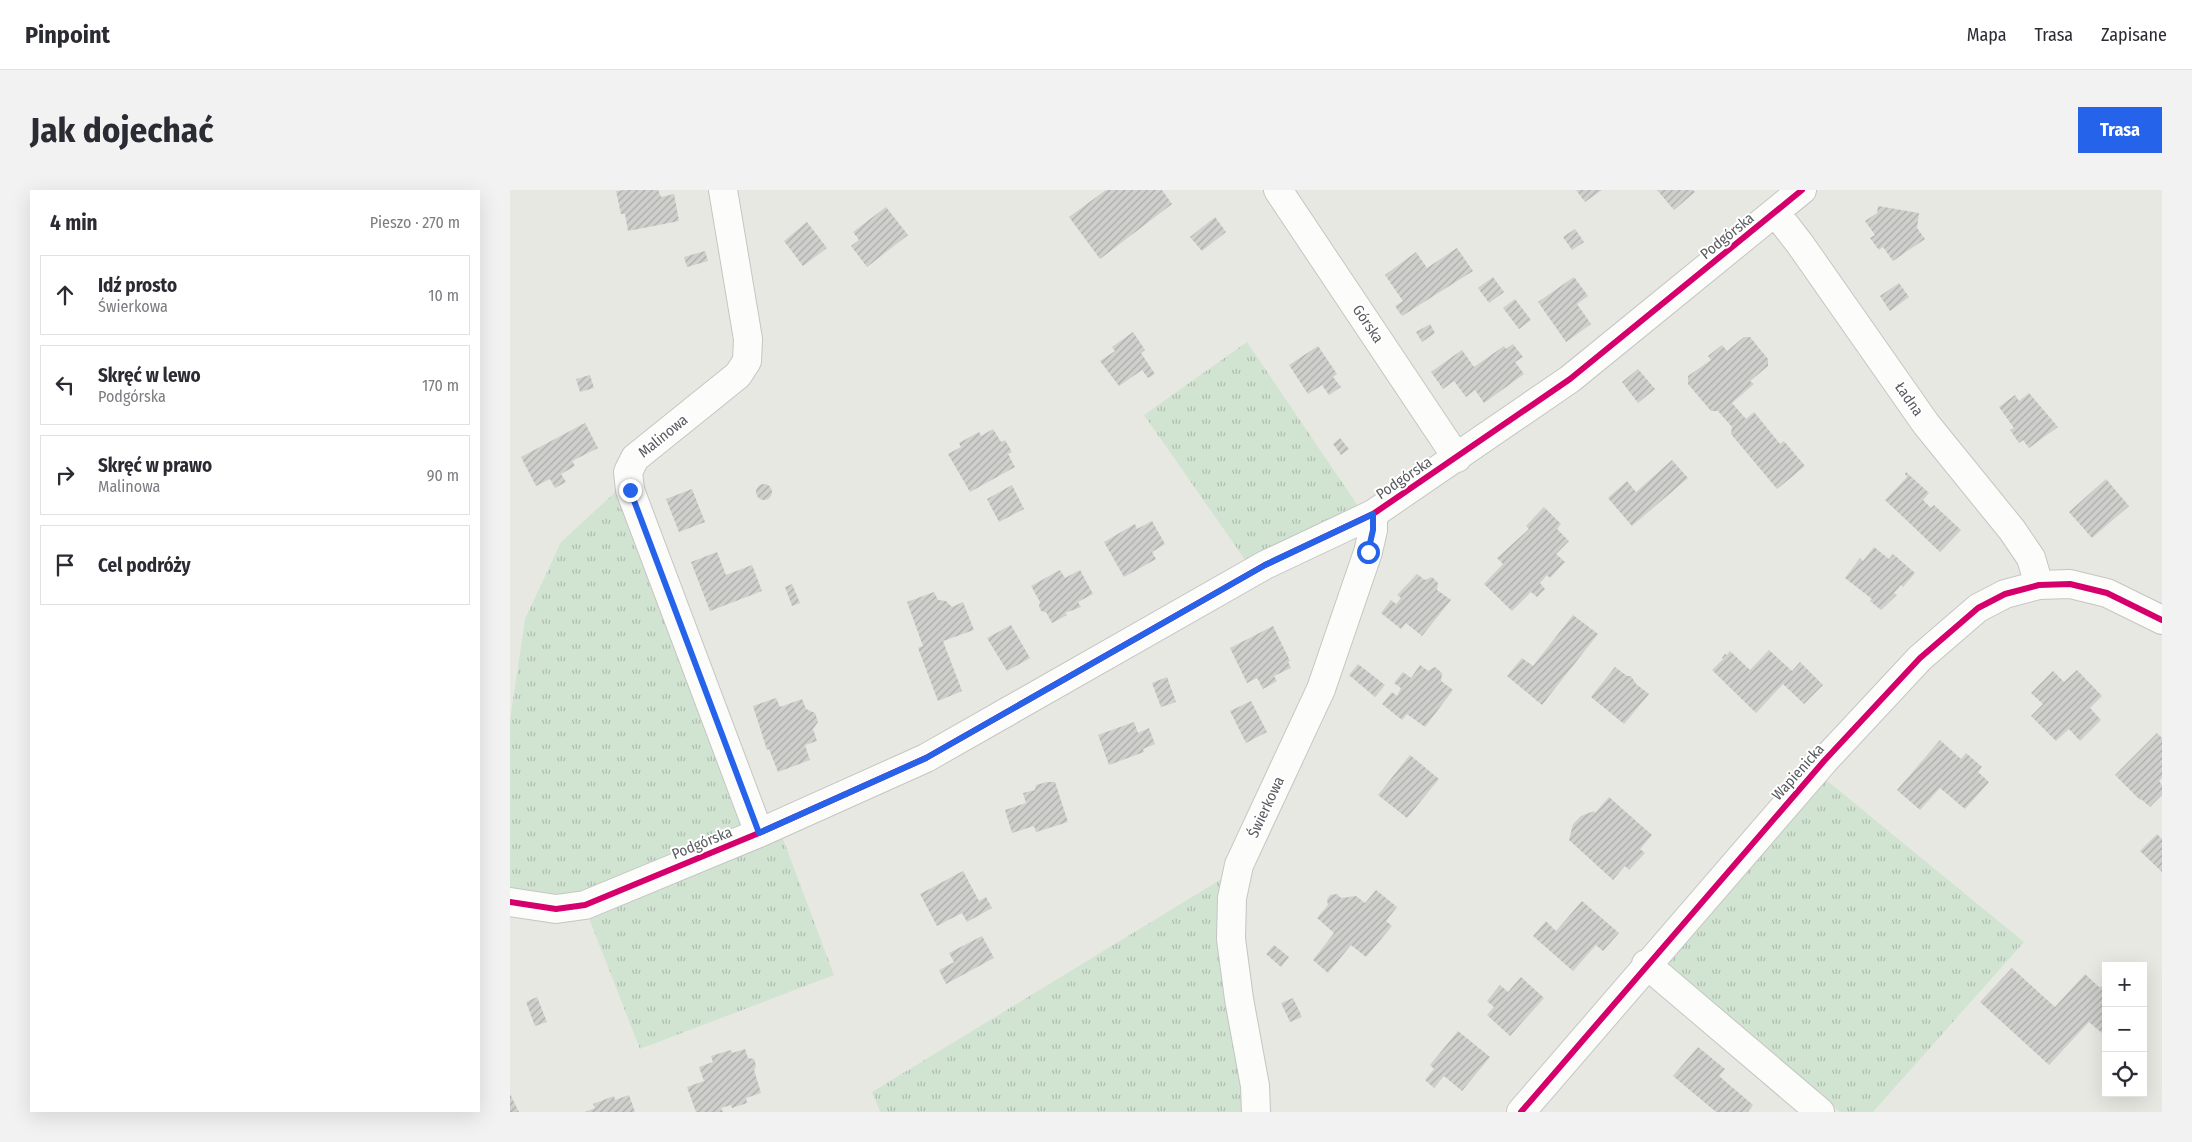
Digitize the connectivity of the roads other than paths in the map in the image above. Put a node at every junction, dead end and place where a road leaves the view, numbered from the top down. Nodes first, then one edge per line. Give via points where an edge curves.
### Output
1 (723, 190) edge
2 (1278, 190) edge
3 (1802, 190) edge
4 (1776, 213) junction
5 (1457, 458) junction
6 (1373, 514) junction
7 (2039, 585) junction
8 (2162, 620) edge
9 (759, 833) junction
10 (510, 902) edge
11 (1646, 964) junction
12 (1256, 1112) edge
13 (1521, 1112) edge
14 (1820, 1112) edge

1 - 9 street, Malinowa via 748,339 747,361 738,375 636,458 628,472 630,490
2 - 5 street, Górska
3 - 4 street, Podgórska
4 - 5 street, Podgórska via 1570,380
4 - 7 street, Ładna via 1926,424 2012,530 2031,558
5 - 6 street, Podgórska
6 - 9 street, Podgórska via 1265,565 926,758
6 - 12 street, Świerkowa via 1368,552 1321,689 1239,865 1232,898 1231,939 1255,1086
7 - 8 street, Wapienicka via 2070,584 2107,593
7 - 11 street, Wapienicka via 2005,594 1978,608 1920,658 1824,761
9 - 10 street, Podgórska via 585,905 556,909
11 - 13 street, Wapienicka
11 - 14 street

